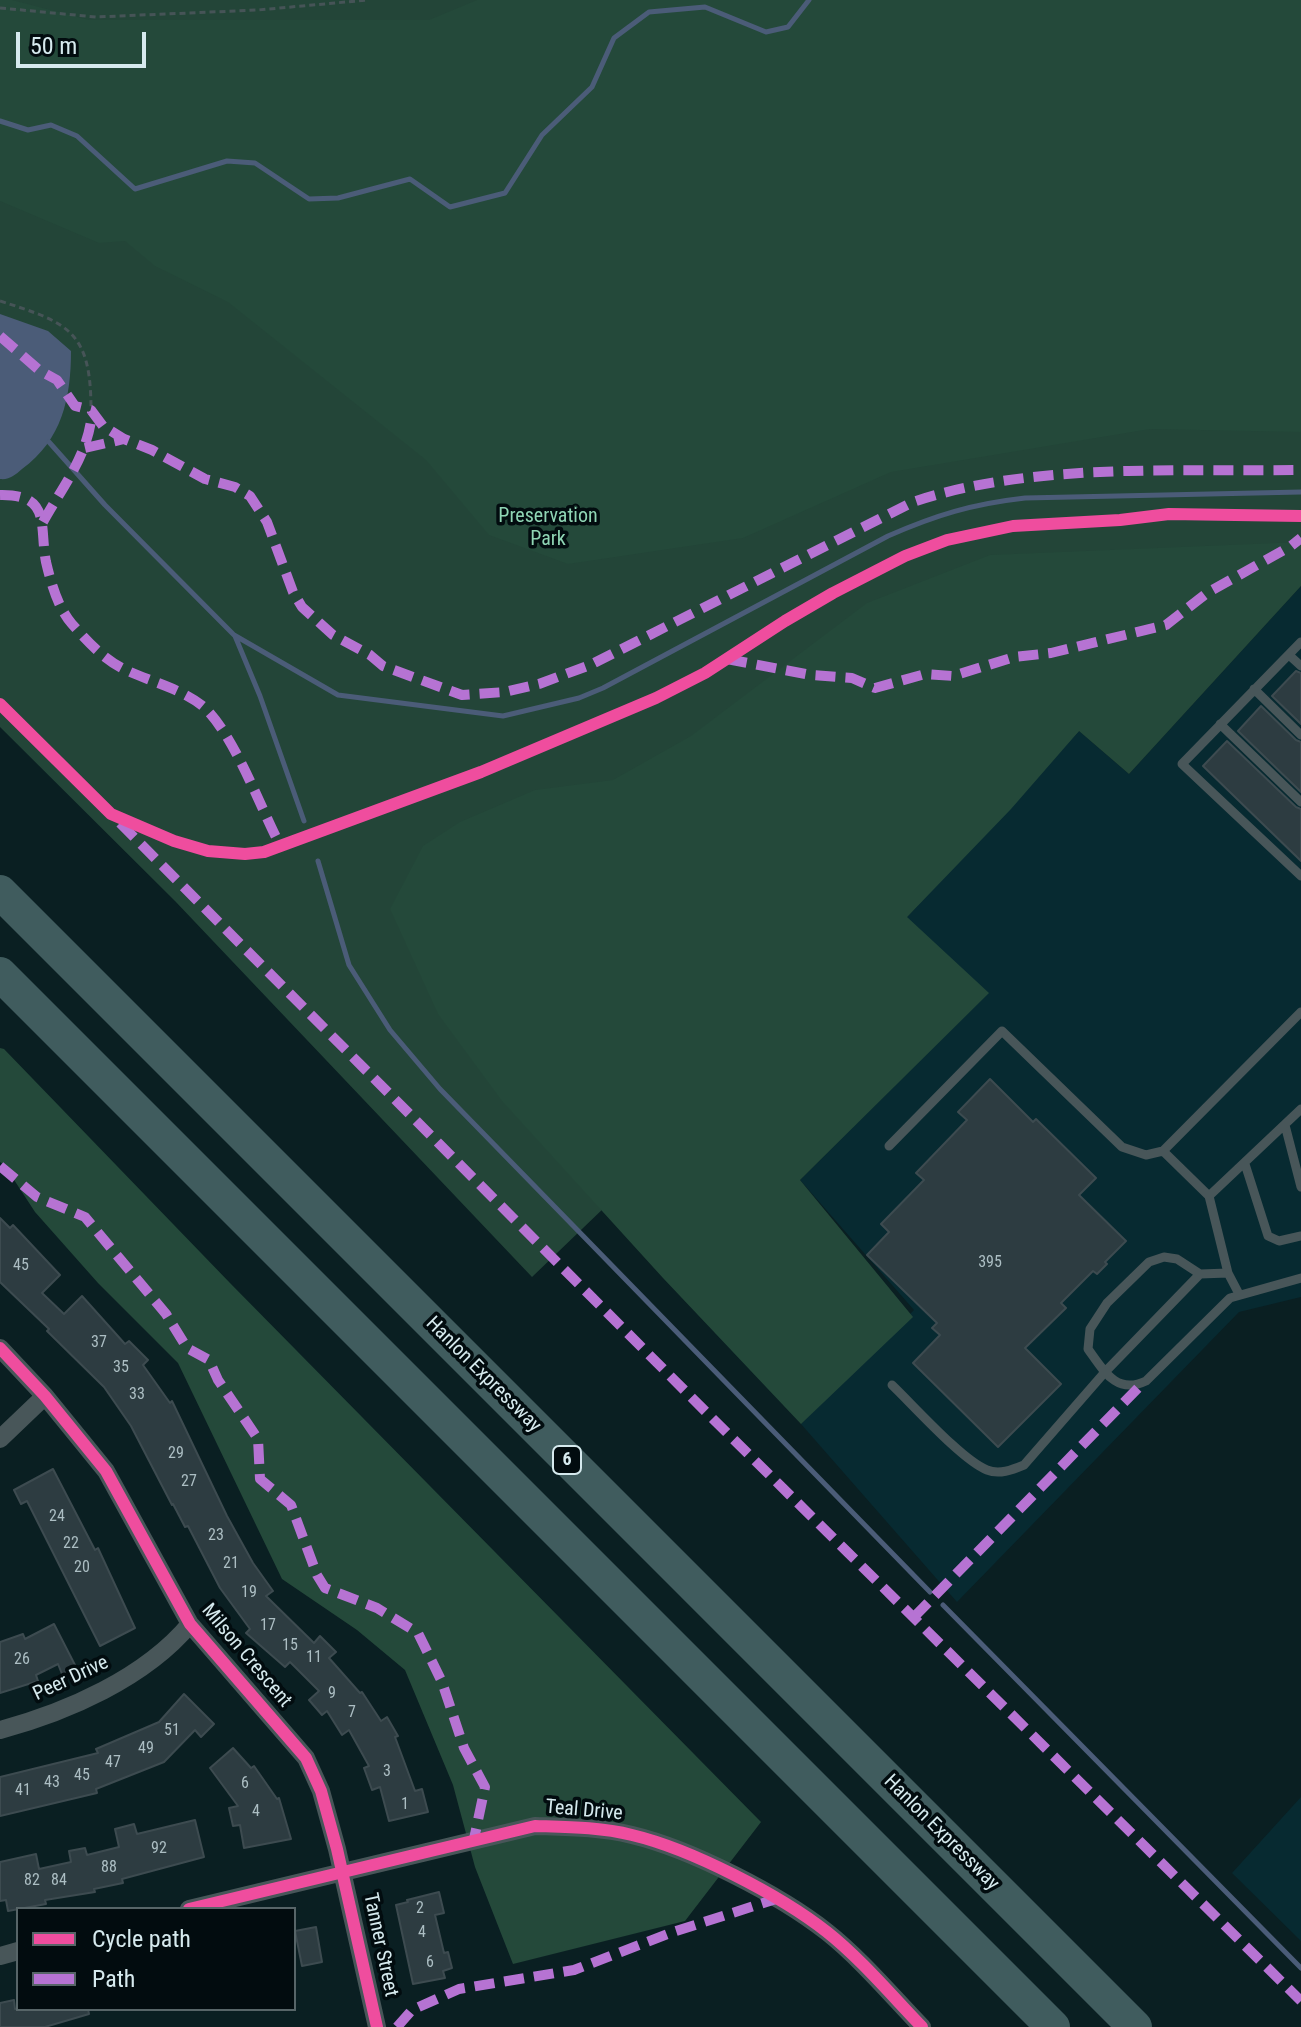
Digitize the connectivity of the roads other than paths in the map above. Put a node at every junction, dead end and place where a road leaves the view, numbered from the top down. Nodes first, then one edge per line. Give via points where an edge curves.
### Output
1 (1301, 642) edge
2 (1289, 655) junction
3 (1301, 666) edge
4 (1254, 689) junction
5 (1220, 724) junction
6 (1301, 735) edge
7 (1301, 802) edge
8 (1301, 876) edge
9 (0, 892) edge
10 (0, 974) edge
11 (1301, 1012) edge
12 (1301, 1109) edge
13 (1285, 1125) junction
14 (889, 1146) dead end
15 (1163, 1151) junction
16 (1245, 1164) junction
17 (1301, 1187) edge
18 (1209, 1196) junction
19 (1301, 1236) edge
20 (1228, 1273) junction
21 (1200, 1274) junction
22 (1301, 1278) edge
23 (1239, 1294) junction
24 (0, 1348) edge
25 (1105, 1372) junction
26 (892, 1385) dead end
27 (45, 1396) junction
28 (0, 1439) edge
29 (190, 1624) junction
30 (0, 1730) edge
31 (343, 1871) junction
32 (197, 1907) edge
33 (377, 2027) edge
34 (922, 2027) edge
35 (1053, 2027) edge
36 (1135, 2027) edge

1 - 2 lane
2 - 3 lane
2 - 4 lane
4 - 5 lane
4 - 6 lane
5 - 7 lane
5 - 8 lane via 1182,764
9 - 36 highway, Hanlon Expressway / 6
10 - 35 highway
11 - 15 lane
12 - 13 lane
13 - 16 lane
13 - 17 lane
14 - 15 lane via 1002,1031 1122,1147 1146,1155
15 - 18 lane
16 - 18 lane
16 - 19 lane via 1268,1236 1279,1241
18 - 20 lane
20 - 21 lane
20 - 23 lane
21 - 25 lane
21 - 25 lane via 1164,1257 1149,1262 1107,1303 1088,1340 1088,1349
22 - 23 lane
23 - 25 lane via 1146,1381 1125,1386
24 - 27 street, Milson Crescent
25 - 26 lane via 1024,1465 1008,1472 989,1471 967,1457
27 - 28 street
27 - 29 street, Milson Crescent via 106,1471
29 - 30 street, Peer Drive via 177,1640 109,1688
29 - 31 street, Milson Crescent via 306,1758
31 - 32 street, Teal Drive
31 - 33 street, Tanner Street
31 - 34 street, Teal Drive via 535,1826 631,1835 704,1860 799,1912 829,1934

